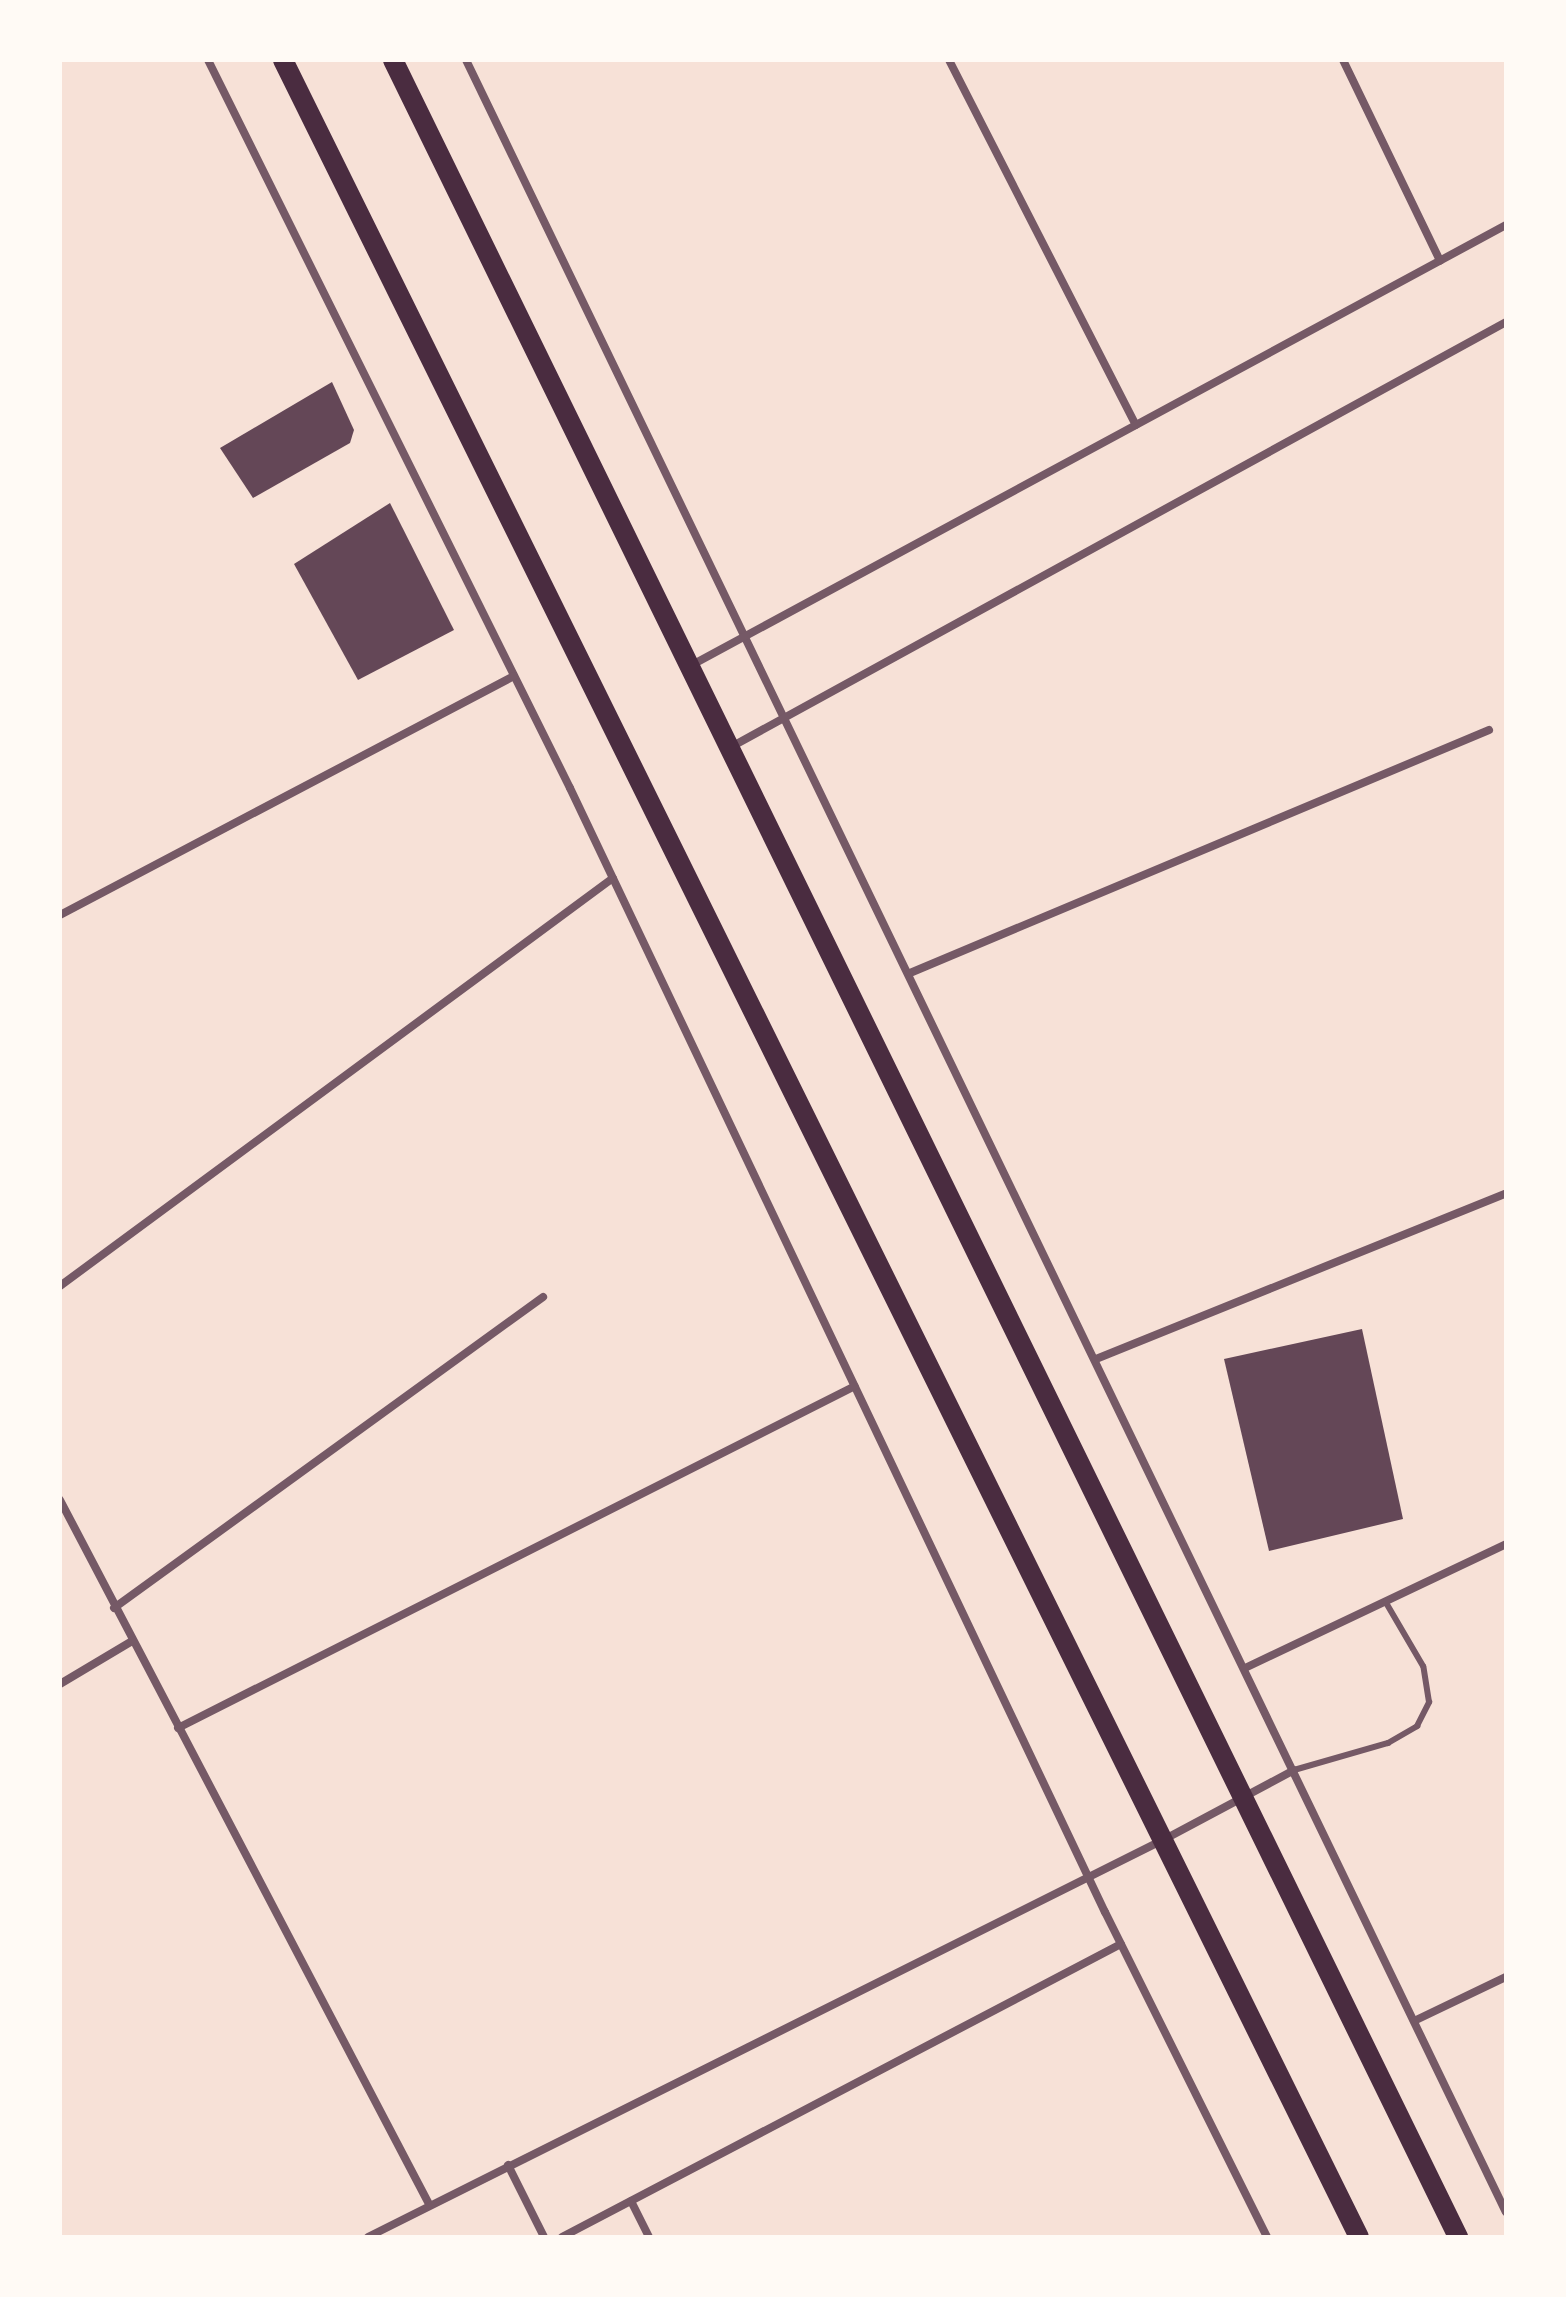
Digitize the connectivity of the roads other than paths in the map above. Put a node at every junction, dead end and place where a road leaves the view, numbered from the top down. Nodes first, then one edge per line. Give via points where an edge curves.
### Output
1 (208, 60) edge
2 (283, 60) edge
3 (393, 60) edge
4 (466, 60) edge
5 (949, 60) edge
6 (1343, 60) edge
7 (1506, 225) edge
8 (1440, 261) junction
9 (1506, 322) edge
10 (1136, 425) junction
11 (747, 635) junction
12 (690, 666) junction
13 (514, 676) junction
14 (787, 717) junction
15 (1489, 730) dead end
16 (730, 748) junction
17 (613, 878) junction
18 (60, 915) edge
19 (910, 973) junction
20 (1506, 1193) edge
21 (60, 1286) edge
22 (543, 1297) dead end
23 (1096, 1359) junction
24 (855, 1386) junction
25 (60, 1500) edge
26 (1506, 1544) edge
27 (1385, 1601) junction
28 (114, 1608) junction
29 (132, 1641) junction
30 (1245, 1668) junction
31 (60, 1684) edge
32 (178, 1728) junction
33 (1294, 1770) junction
34 (1244, 1796) junction
35 (1165, 1839) junction
36 (1089, 1877) junction
37 (1121, 1944) junction
38 (1506, 1977) edge
39 (1414, 2021) junction
40 (508, 2165) junction
41 (631, 2201) junction
42 (429, 2204) junction
43 (1506, 2212) edge
44 (368, 2237) edge
45 (544, 2237) edge
46 (562, 2237) edge
47 (649, 2237) edge
48 (1267, 2237) edge
49 (1359, 2237) edge
50 (1458, 2237) edge

1 - 13 street
2 - 35 main road
3 - 12 main road
4 - 11 street
5 - 10 street
6 - 8 street
7 - 8 street
8 - 10 street
9 - 14 street
10 - 11 street
11 - 12 street
11 - 14 street
12 - 16 main road
13 - 17 street
13 - 18 street
14 - 16 street
14 - 19 street
15 - 19 street
16 - 34 main road
17 - 21 street
17 - 24 street
19 - 23 street
20 - 23 street
22 - 28 street
23 - 30 street
24 - 32 street
24 - 36 street
25 - 28 street
26 - 27 street
27 - 30 street
27 - 33 lane via 1423,1666 1429,1702 1417,1726 1388,1743
28 - 29 street
29 - 31 street
29 - 32 street
30 - 33 street
32 - 42 street
33 - 34 street
33 - 39 street
34 - 35 street
34 - 50 main road
35 - 36 street
35 - 49 main road
36 - 37 street
36 - 40 street
37 - 41 street
37 - 48 street
38 - 39 street
39 - 43 street
40 - 42 street
40 - 45 street
41 - 46 street
41 - 47 street
42 - 44 street

